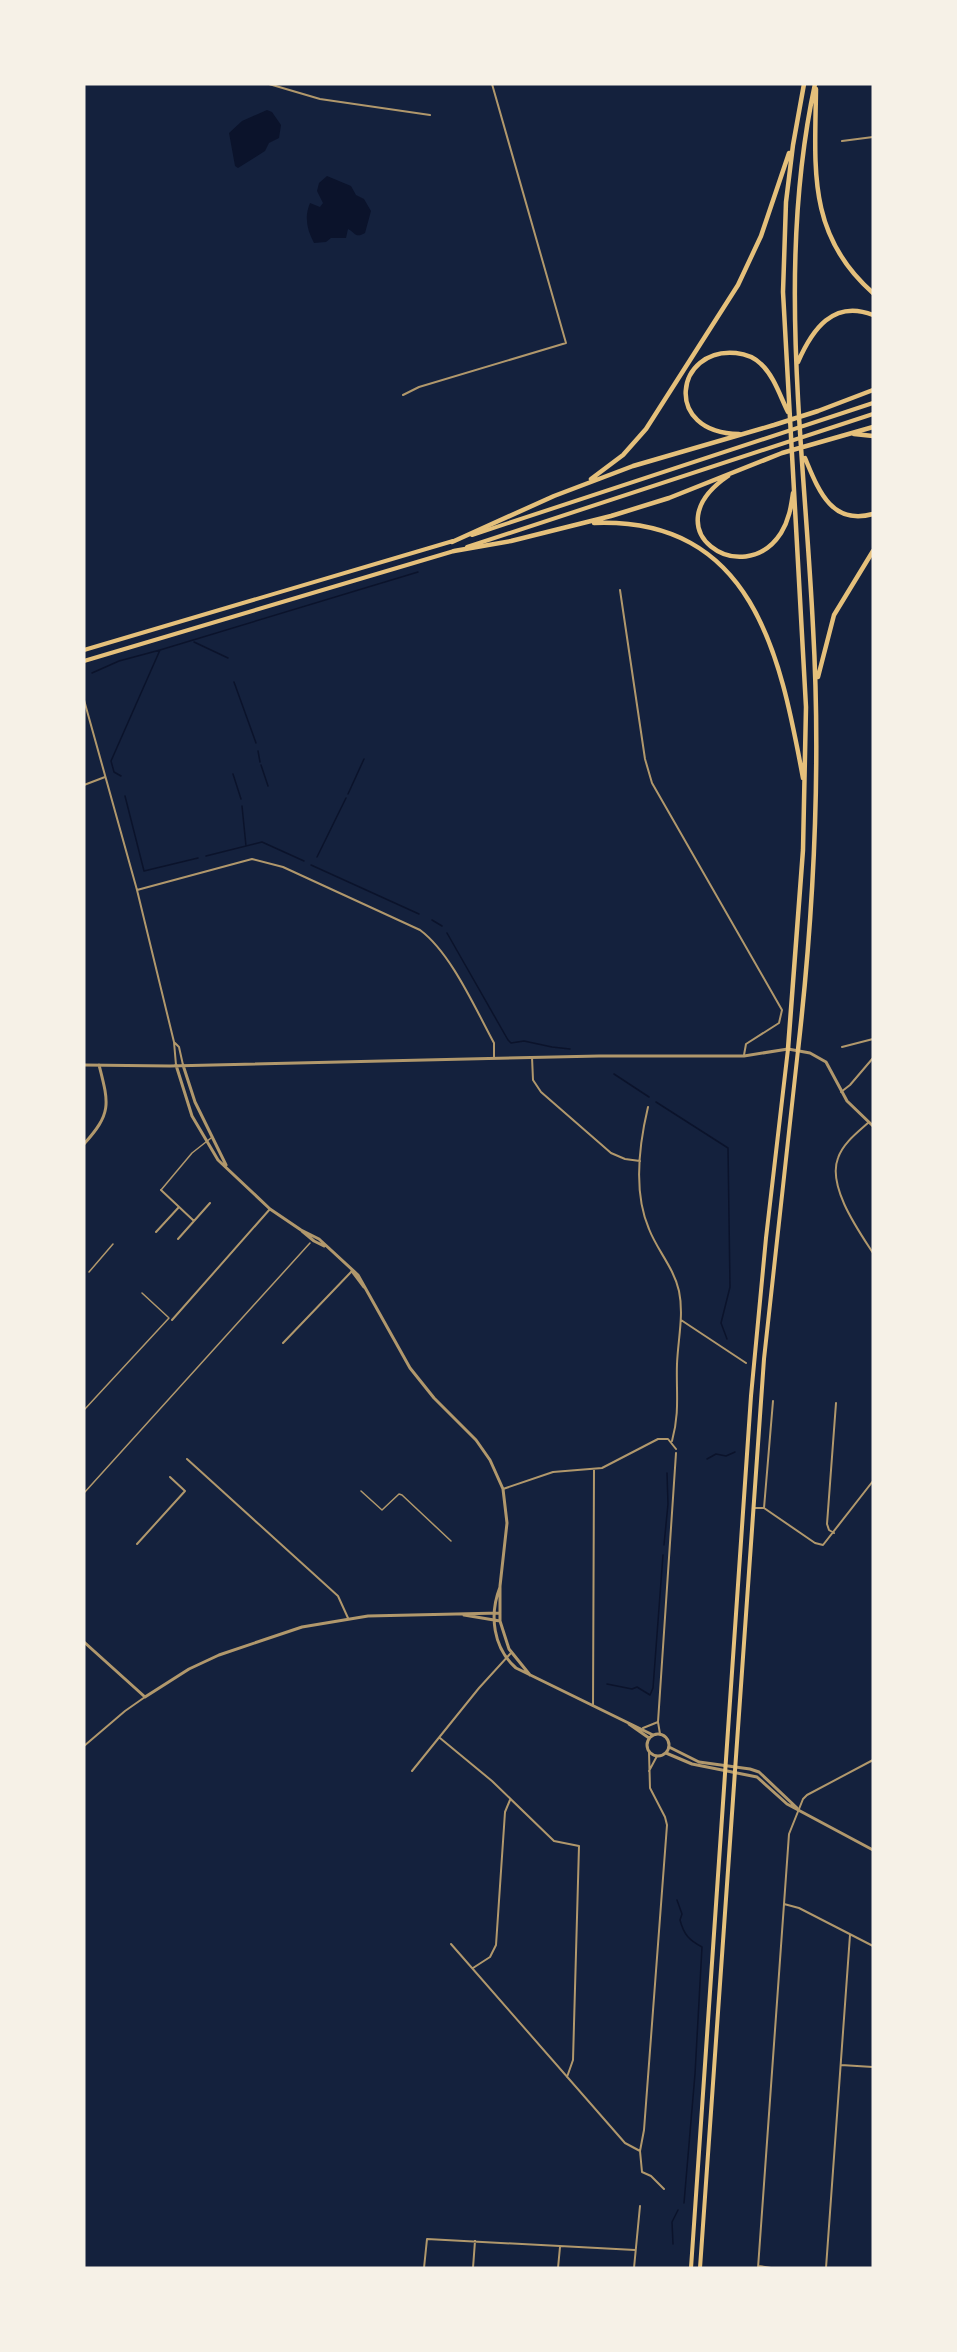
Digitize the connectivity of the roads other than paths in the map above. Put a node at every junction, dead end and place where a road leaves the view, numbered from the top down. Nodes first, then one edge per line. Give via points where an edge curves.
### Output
1 (269, 84) edge
2 (492, 84) edge
3 (804, 84) edge
4 (815, 84) edge
5 (430, 115) dead end
6 (873, 137) edge
7 (843, 141) dead end
8 (793, 145) junction
9 (873, 293) edge
10 (873, 315) edge
11 (797, 365) junction
12 (873, 389) edge
13 (403, 395) dead end
14 (873, 403) edge
15 (789, 414) junction
16 (873, 414) edge
17 (873, 427) edge
18 (745, 434) junction
19 (849, 434) junction
20 (873, 436) edge
21 (803, 453) junction
22 (735, 471) junction
23 (794, 484) junction
24 (583, 485) junction
25 (873, 514) edge
26 (585, 523) junction
27 (452, 542) junction
28 (454, 551) junction
29 (873, 551) edge
30 (620, 590) dead end
31 (84, 650) edge
32 (84, 661) edge
33 (816, 686) junction
34 (84, 700) edge
35 (105, 777) junction
36 (84, 785) edge
37 (805, 790) junction
38 (137, 890) junction
39 (873, 1039) edge
40 (174, 1042) junction
41 (842, 1047) dead end
42 (788, 1049) junction
43 (798, 1050) junction
44 (744, 1056) junction
45 (532, 1057) junction
46 (494, 1058) junction
47 (873, 1058) edge
48 (84, 1065) edge
49 (99, 1065) junction
50 (176, 1065) junction
51 (183, 1065) junction
52 (841, 1092) junction
53 (648, 1107) dead end
54 (869, 1122) junction
55 (873, 1126) edge
56 (212, 1137) junction
57 (206, 1142) junction
58 (84, 1144) edge
59 (640, 1161) junction
60 (227, 1167) junction
61 (161, 1190) joint
62 (210, 1203) dead end
63 (179, 1207) junction
64 (270, 1209) junction
65 (194, 1221) junction
66 (156, 1232) dead end
67 (178, 1239) dead end
68 (310, 1243) dead end
69 (113, 1244) dead end
70 (873, 1253) edge
71 (352, 1271) junction
72 (88, 1272) dead end
73 (142, 1293) dead end
74 (170, 1319) junction
75 (681, 1320) junction
76 (283, 1343) dead end
77 (746, 1363) dead end
78 (773, 1401) dead end
79 (836, 1403) dead end
80 (84, 1410) edge
81 (672, 1441) junction
82 (186, 1459) dead end
83 (594, 1469) junction
84 (170, 1477) dead end
85 (873, 1481) edge
86 (503, 1489) junction
87 (361, 1491) dead end
88 (84, 1493) edge
89 (754, 1508) junction
90 (764, 1508) junction
91 (834, 1533) junction
92 (451, 1540) dead end
93 (137, 1544) dead end
94 (500, 1586) junction
95 (494, 1613) junction
96 (500, 1613) junction
97 (459, 1614) junction
98 (348, 1618) junction
99 (494, 1621) junction
100 (500, 1621) junction
101 (84, 1642) edge
102 (511, 1653) junction
103 (506, 1658) junction
104 (530, 1675) junction
105 (145, 1697) junction
106 (593, 1706) junction
107 (626, 1721) junction
108 (658, 1722) junction
109 (644, 1728) junction
110 (660, 1734) junction
111 (653, 1735) junction
112 (440, 1738) junction
113 (649, 1738) junction
114 (84, 1746) edge
115 (669, 1748) junction
116 (649, 1752) junction
117 (666, 1753) junction
118 (425, 1756) junction
119 (657, 1756) junction
120 (430, 1760) dead end
121 (873, 1760) edge
122 (724, 1768) junction
123 (735, 1770) junction
124 (412, 1771) dead end
125 (649, 1771) junction
126 (510, 1799) junction
127 (798, 1810) junction
128 (873, 1850) edge
129 (784, 1904) junction
130 (850, 1935) junction
131 (451, 1944) dead end
132 (873, 1946) edge
133 (473, 1968) junction
134 (841, 2065) junction
135 (873, 2067) edge
136 (567, 2077) junction
137 (640, 2151) junction
138 (664, 2189) dead end
139 (640, 2206) dead end
140 (475, 2241) junction
141 (560, 2246) junction
142 (635, 2250) junction
143 (758, 2267) edge
144 (424, 2268) edge
145 (473, 2268) edge
146 (558, 2268) edge
147 (634, 2268) edge
148 (691, 2268) edge
149 (700, 2268) edge
150 (771, 2268) edge
151 (826, 2268) edge

1 - 5 street via 320,99
2 - 13 street via 566,343 418,387
3 - 8 highway
4 - 9 highway via 815,170 821,213 842,259
4 - 11 highway via 800,168 795,233
6 - 7 street
8 - 15 highway via 784,232 783,292
8 - 24 highway via 761,236 738,285 646,429 623,455
10 - 11 highway via 851,311 828,319 813,333
11 - 21 highway
12 - 18 highway
14 - 27 highway
15 - 18 highway via 769,374 757,361 732,353 708,358 694,369 688,381 686,397 690,411 698,423 711,430
15 - 23 highway
16 - 28 highway
17 - 19 highway
18 - 24 highway via 662,456
19 - 20 highway
19 - 22 highway
21 - 25 highway via 828,503 850,516
21 - 33 highway
22 - 23 highway via 709,491 698,513 705,541 728,556 760,552 775,540 787,520
22 - 26 highway via 655,503
23 - 37 highway via 805,680
24 - 27 highway
26 - 28 highway
26 - 37 highway via 633,524 666,531 713,559 738,584 766,634 780,671
27 - 31 highway
28 - 32 highway
29 - 33 highway via 834,615
30 - 44 street via 652,783 782,1010 779,1023 746,1044
33 - 43 highway via 813,857
34 - 35 street
35 - 36 street
35 - 38 street
37 - 42 highway
38 - 40 street
38 - 46 street via 239,861 261,860 409,925 431,938 442,951 494,1043
39 - 41 street
40 - 50 street
40 - 51 street
42 - 43 street
42 - 44 street
42 - 122 highway via 753,1377
43 - 52 street via 826,1062
43 - 89 highway via 764,1359
44 - 45 street
45 - 46 street
45 - 59 street via 533,1080 541,1092 615,1155
46 - 51 street
47 - 52 street
48 - 49 street
49 - 50 street
49 - 58 street via 106,1111 100,1126
50 - 51 street
50 - 57 street via 189,1108
51 - 56 street
52 - 54 street
53 - 59 street
54 - 55 street
54 - 70 street via 841,1151 835,1171 848,1211
56 - 57 street
56 - 60 street
57 - 60 street
57 - 61 street
59 - 75 street via 645,1218 675,1280
60 - 64 street
61 - 63 street
62 - 65 street
63 - 65 street
63 - 66 street
64 - 71 street via 326,1246
64 - 74 street
65 - 67 street
68 - 88 street
69 - 72 street
71 - 76 street
71 - 86 street via 410,1368 482,1448
73 - 74 street
74 - 80 street
75 - 77 street
75 - 81 street via 679,1402
78 - 90 street
79 - 91 street via 827,1524
81 - 83 street via 651,1441 609,1466
81 - 108 street via 676,1451
82 - 98 street via 338,1596
83 - 86 street via 553,1472
83 - 106 street
84 - 93 street via 185,1491
85 - 91 street
86 - 94 street via 507,1523
87 - 92 street via 382,1510 402,1495
89 - 90 street
89 - 123 highway
90 - 91 street via 819,1545 827,1543
94 - 95 street
94 - 96 street
95 - 96 street
95 - 97 street
95 - 99 street
96 - 100 street
97 - 98 street
97 - 99 street
98 - 105 street via 240,1647 189,1669
99 - 100 street
99 - 103 street
100 - 102 street
101 - 105 street
102 - 103 street
102 - 104 street
103 - 104 street
103 - 112 street
104 - 106 street
105 - 114 street
106 - 107 street
107 - 109 street
107 - 113 street
108 - 109 street
108 - 110 street
109 - 111 street
110 - 111 street
110 - 115 street via 667,1739
111 - 113 street
112 - 118 street
112 - 126 street
113 - 116 street
115 - 117 street
115 - 122 street via 689,1759
116 - 119 street
116 - 125 street
117 - 119 street
117 - 122 street via 687,1763
118 - 120 street
118 - 124 street
119 - 125 street
121 - 127 street via 811,1792
122 - 123 street
122 - 148 highway
123 - 127 street via 757,1777
123 - 149 highway
125 - 137 street via 650,1788 667,1825
126 - 133 street via 505,1808 495,1949
126 - 136 street via 554,1841 579,1846 573,2060
127 - 128 street
127 - 129 street via 789,1834
129 - 130 street
129 - 143 street
130 - 132 street
130 - 134 street
131 - 133 street
133 - 136 street
134 - 135 street
134 - 151 street
136 - 137 street via 625,2143
137 - 138 street via 642,2172 651,2175
139 - 142 street
140 - 141 street
140 - 144 street via 427,2239
140 - 145 street
141 - 142 street
141 - 146 street
142 - 147 street
143 - 150 street

